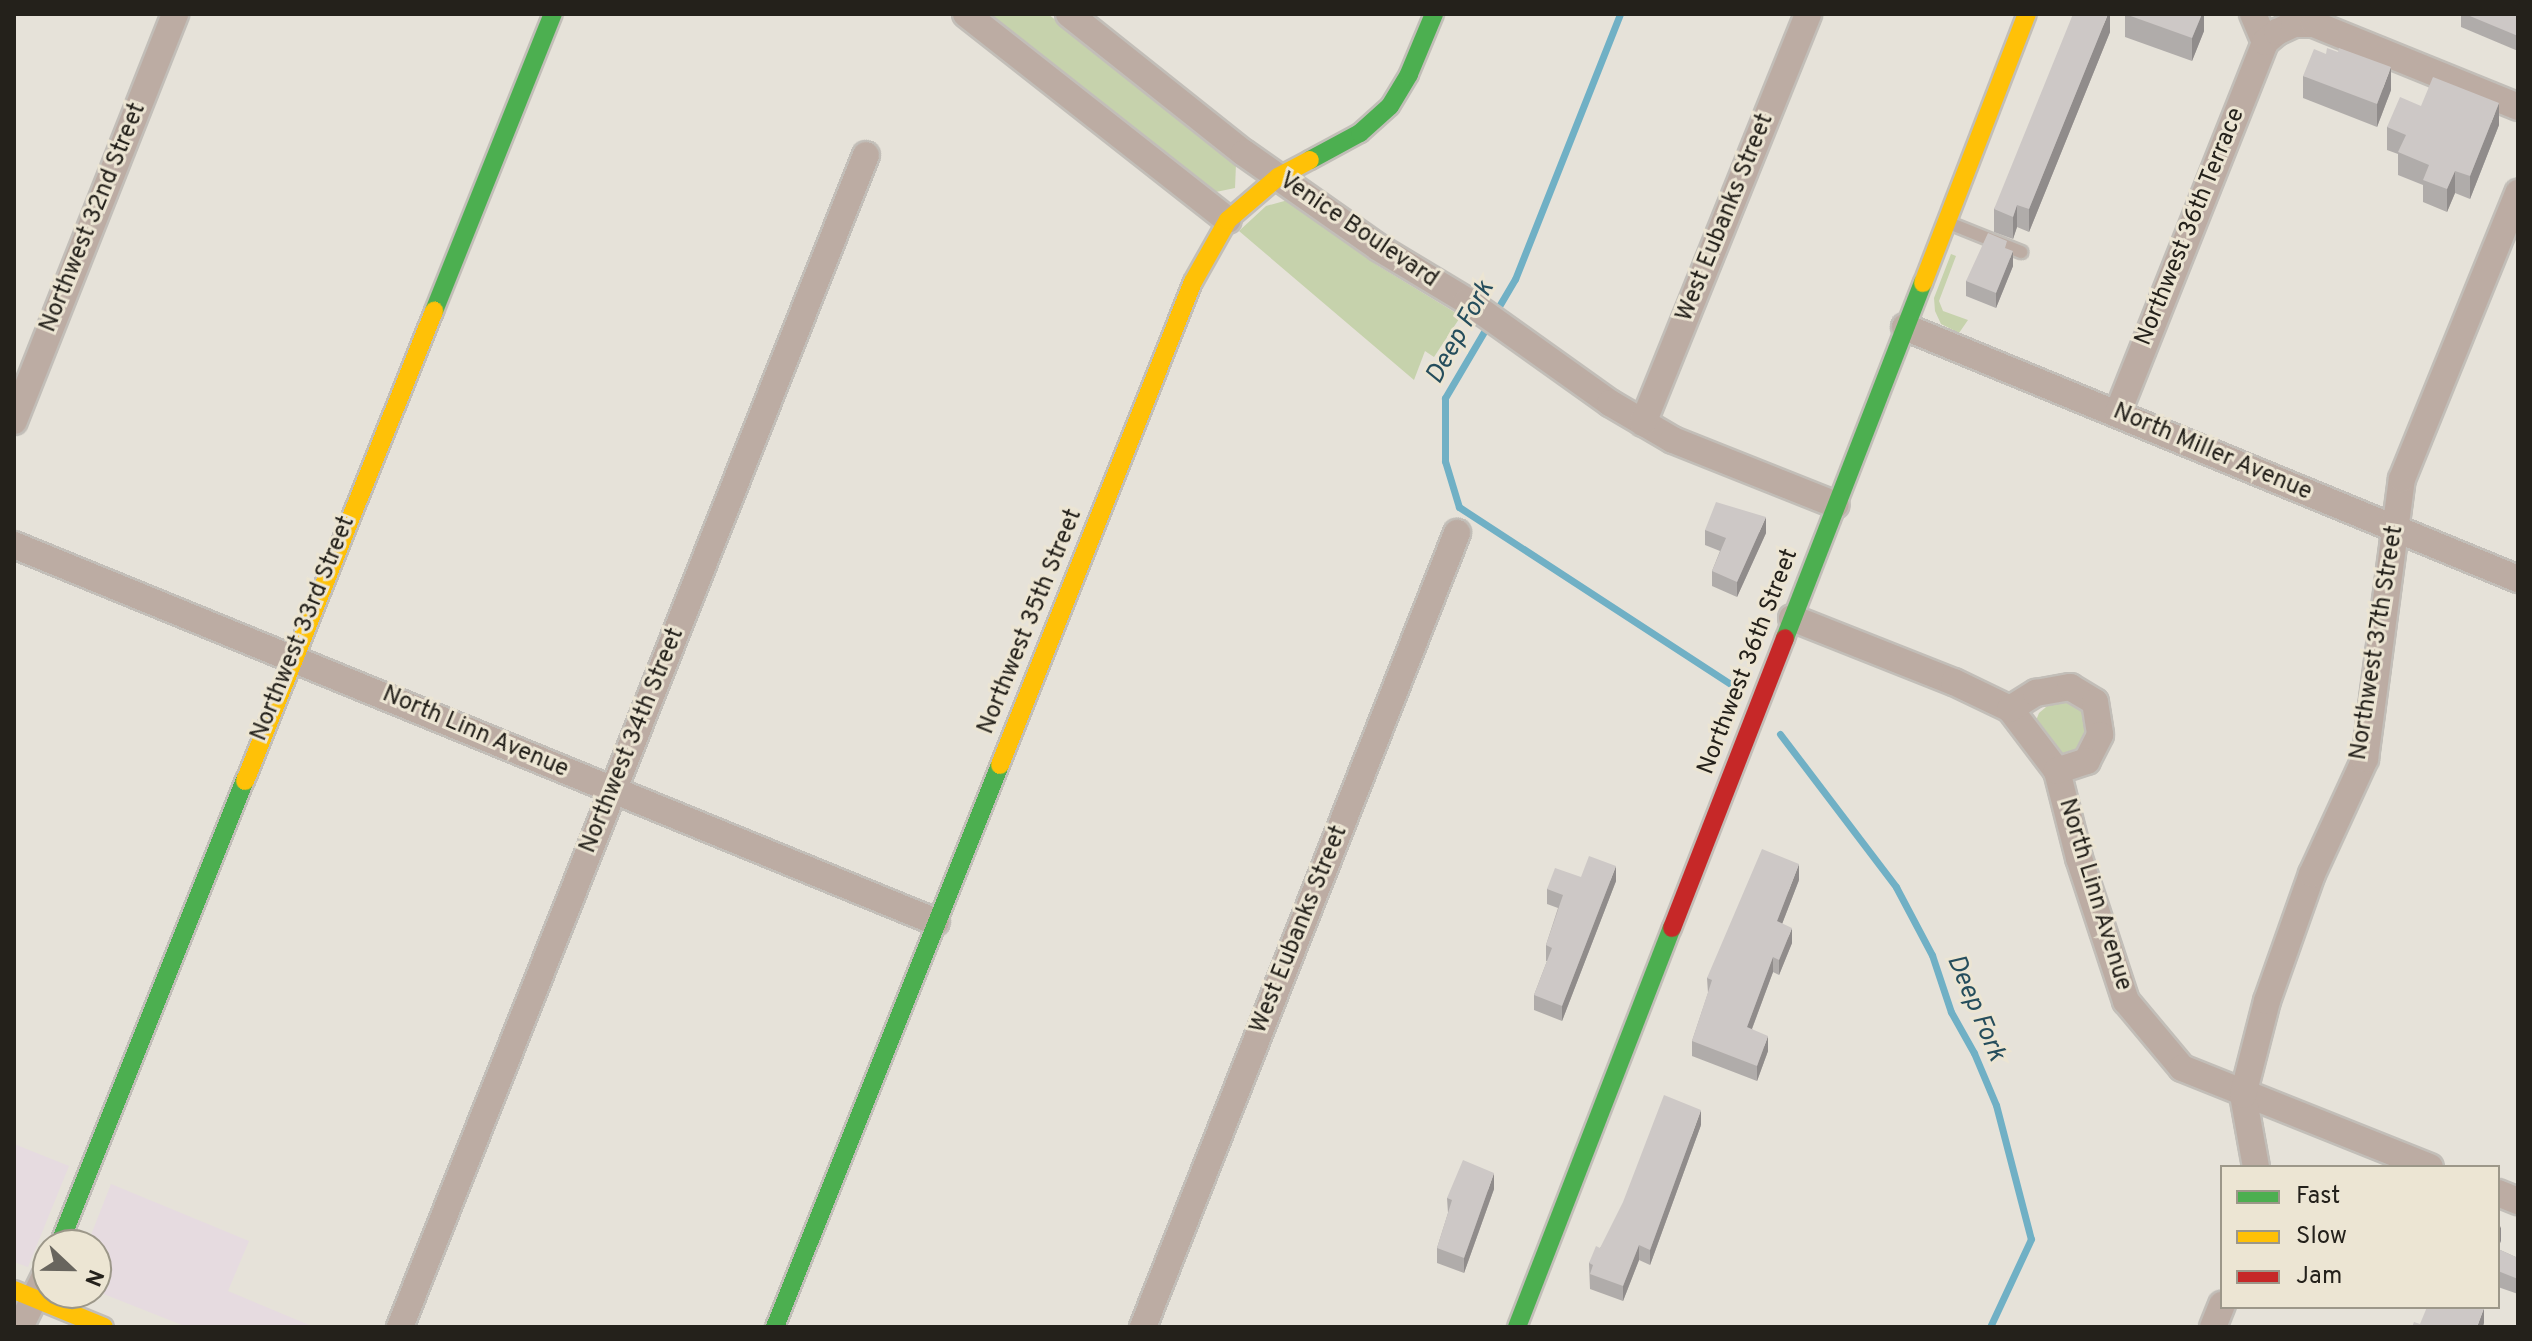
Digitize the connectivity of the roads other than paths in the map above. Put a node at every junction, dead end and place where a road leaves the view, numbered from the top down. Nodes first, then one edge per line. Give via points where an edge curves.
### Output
1 (175, 14) edge
2 (553, 14) edge
3 (966, 14) edge
4 (1069, 14) edge
5 (1434, 14) edge
6 (1808, 14) edge
7 (2027, 14) edge
8 (2253, 14) edge
9 (2313, 19) edge
10 (2265, 42) junction
11 (2518, 107) edge
12 (866, 155) dead end
13 (1278, 177) junction
14 (2518, 193) edge
15 (1228, 220) junction
16 (1946, 221) junction
17 (2021, 252) dead end
18 (1905, 327) junction
19 (2118, 412) junction
20 (14, 421) edge
21 (1643, 423) junction
22 (1836, 505) junction
23 (2395, 531) junction
24 (1457, 533) dead end
25 (14, 545) edge
26 (2518, 579) edge
27 (1792, 618) junction
28 (293, 657) junction
29 (2010, 709) junction
30 (2057, 771) junction
31 (614, 790) junction
32 (936, 922) junction
33 (2243, 1095) junction
34 (2256, 1165) edge
35 (2425, 1165) edge
36 (65, 1229) edge
37 (24, 1294) edge
38 (20, 1327) edge
39 (104, 1327) edge
40 (400, 1327) edge
41 (775, 1327) edge
42 (1143, 1327) edge
43 (1517, 1327) edge

1 - 20 street, Northwest 32nd Street
2 - 28 street, Northwest 33rd Street
3 - 15 street
4 - 13 street, Venice Boulevard
5 - 13 street, Northwest 35th Street via 1390,106 1360,133
6 - 21 street, West Eubanks Street
7 - 16 street, Northwest 36th Street
8 - 10 street
9 - 10 street
9 - 11 street
10 - 19 street, Northwest 36th Terrace
12 - 31 street, Northwest 34th Street
13 - 15 street, Northwest 35th Street
13 - 21 street, Venice Boulevard
14 - 23 street, Northwest 37th Street via 2402,479
15 - 32 street, Northwest 35th Street via 1193,282
16 - 17 lane
16 - 18 street, Northwest 36th Street
18 - 19 street, North Miller Avenue
18 - 22 street, Northwest 36th Street
19 - 23 street, North Miller Avenue
21 - 22 street, Venice Boulevard
22 - 27 street, Northwest 36th Street
23 - 26 street, North Miller Avenue
23 - 33 street, Northwest 37th Street via 2365,759 2302,902 2267,1001
24 - 42 street, West Eubanks Street
25 - 28 street, North Linn Avenue
27 - 29 street, North Linn Avenue
27 - 43 street, Northwest 36th Street
28 - 31 street, North Linn Avenue
28 - 36 street, Northwest 33rd Street
29 - 30 street, North Linn Avenue
29 - 30 street, North Linn Avenue via 2036,693 2070,687 2095,702 2100,735 2087,761
30 - 33 street, North Linn Avenue via 2126,1001 2182,1068
31 - 32 street, North Linn Avenue
31 - 40 street, Northwest 34th Street
32 - 41 street, Northwest 35th Street
33 - 34 street
33 - 35 street, North Linn Avenue
37 - 38 street
37 - 39 street

